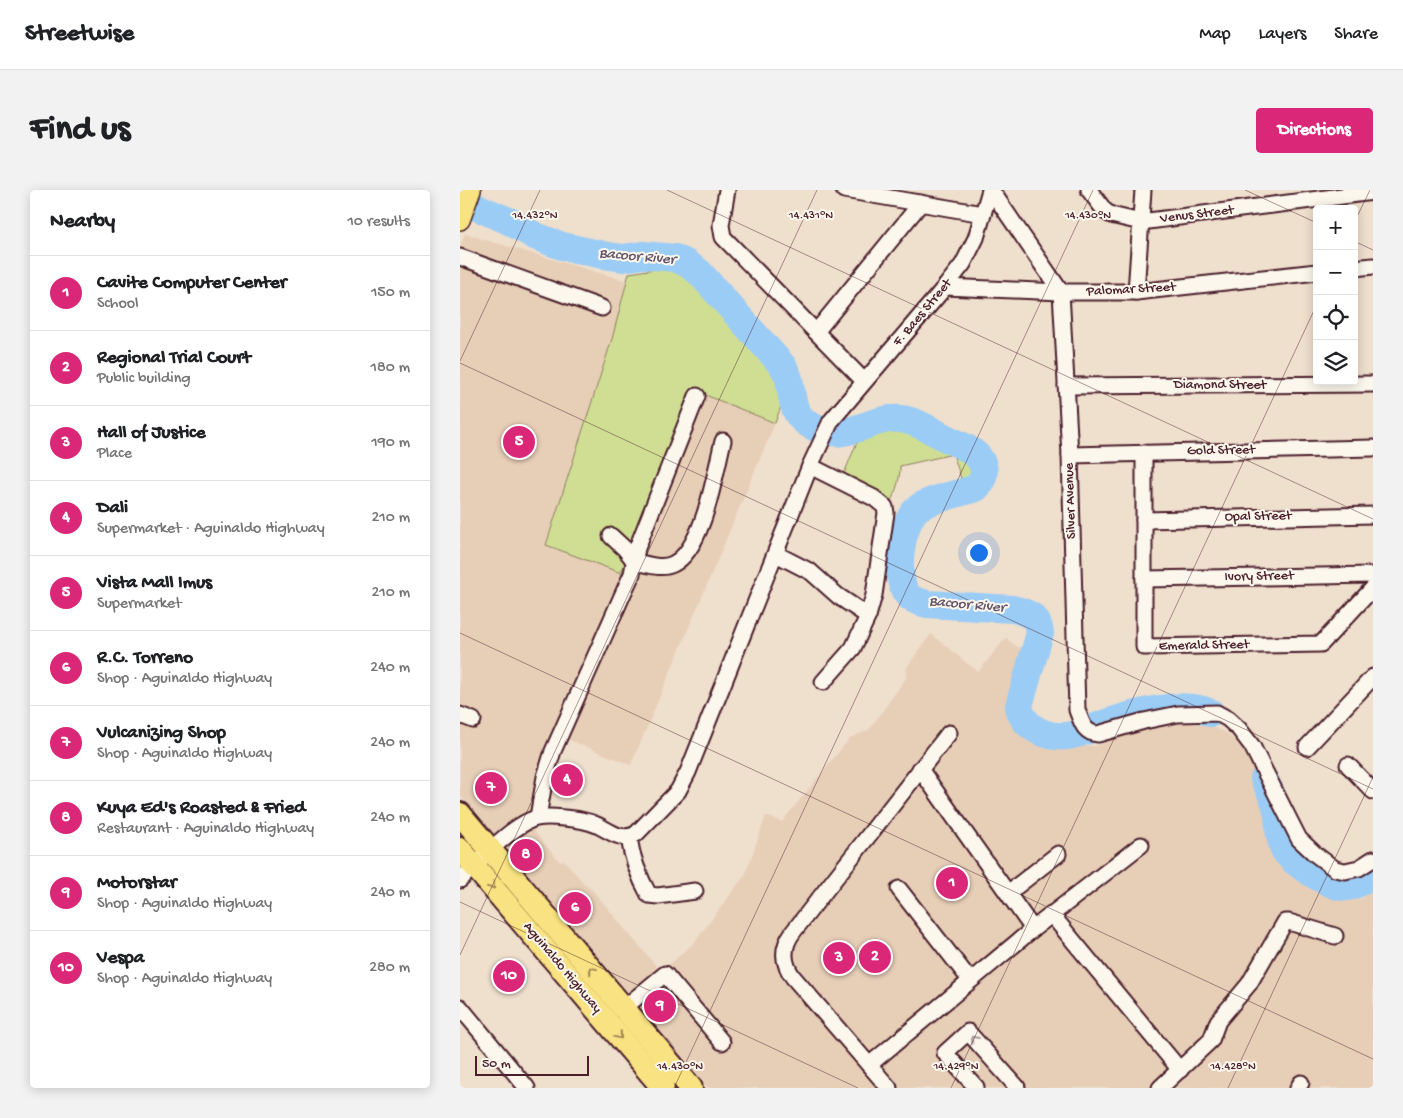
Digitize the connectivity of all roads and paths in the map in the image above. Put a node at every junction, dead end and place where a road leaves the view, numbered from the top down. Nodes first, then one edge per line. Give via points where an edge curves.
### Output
1 (471, 190) edge
2 (727, 190) edge
3 (844, 190) edge
4 (990, 190) edge
5 (1089, 190) edge
6 (1143, 190) edge
7 (1373, 192) edge
8 (921, 203) junction
9 (983, 214) junction
10 (460, 220) edge
11 (1141, 222) junction
12 (461, 261) edge
13 (1373, 266) edge
14 (1358, 268) edge
15 (1313, 272) edge
16 (945, 287) junction
17 (1061, 292) junction
18 (1136, 292) junction
19 (602, 308) dead end
20 (816, 332) junction
21 (864, 381) junction
22 (1373, 384) edge
23 (1066, 386) junction
24 (697, 396) dead end
25 (723, 441) dead end
26 (1373, 448) edge
27 (1144, 453) junction
28 (1070, 455) junction
29 (810, 466) junction
30 (1373, 515) edge
31 (1144, 520) junction
32 (611, 536) dead end
33 (776, 554) junction
34 (634, 562) junction
35 (1373, 575) edge
36 (1144, 579) junction
37 (1373, 588) edge
38 (868, 616) junction
39 (1373, 677) edge
40 (823, 682) dead end
41 (949, 733) dead end
42 (1307, 747) dead end
43 (1348, 765) dead end
44 (920, 769) junction
45 (1373, 790) edge
46 (460, 814) edge
47 (538, 817) junction
48 (629, 838) junction
49 (1141, 845) dead end
50 (491, 851) junction
51 (1058, 854) dead end
52 (1373, 859) edge
53 (465, 865) edge
54 (899, 889) dead end
55 (695, 891) dead end
56 (1008, 893) junction
57 (1051, 914) junction
58 (1033, 928) junction
59 (1335, 936) dead end
60 (970, 980) junction
61 (460, 1007) edge
62 (624, 1008) junction
63 (722, 1042) dead end
64 (869, 1065) junction
65 (1180, 1070) junction
66 (527, 1088) edge
67 (663, 1088) edge
68 (691, 1088) edge
69 (889, 1088) edge
70 (974, 1088) edge
71 (1015, 1088) edge
72 (1160, 1088) edge

1 - 10 main road
2 - 20 street via 721,225 723,237
3 - 8 street
4 - 9 street, F. Baes Street
4 - 17 street
5 - 11 street via 1105,211
6 - 11 street
7 - 11 street, Venus Street
8 - 9 street
8 - 20 street
9 - 16 street, F. Baes Street via 976,238
11 - 18 street
12 - 19 street
13 - 14 street
15 - 18 street, Palomar Street
16 - 17 street, Palomar Street
16 - 21 street, F. Baes Street
17 - 18 street, Palomar Street
17 - 23 street, Silver Avenue
20 - 21 street
21 - 29 street, F. Baes Street via 831,422
22 - 23 street, Diamond Street
23 - 28 street, Silver Avenue
24 - 34 street
25 - 34 street via 706,510 683,558 672,565 660,567
26 - 27 street, Gold Street
27 - 28 street, Gold Street
27 - 31 street, Emerald Street
28 - 52 street, Silver Avenue via 1077,710 1084,727 1098,734 1178,714 1217,713 1239,729 1252,746 1299,839 1335,869 1359,868
29 - 33 street, F. Baes Street
29 - 38 street via 874,498 884,507 885,521
30 - 31 street, Opal Street
31 - 36 street, Emerald Street
32 - 34 street
33 - 38 street via 811,572
33 - 48 street, F. Baes Street via 684,782 672,799
34 - 47 street via 626,588 554,751 545,777
35 - 36 street, Ivory Street
36 - 37 street, Emerald Street via 1144,648 1321,644
38 - 40 street via 853,648
39 - 42 street
41 - 44 street
43 - 45 street
44 - 56 street
44 - 64 street via 792,932 785,947 788,970
46 - 50 highway, Aguinaldo Highway
47 - 48 street via 579,819
47 - 50 street via 523,824
48 - 55 street via 634,861 648,895
49 - 57 street
50 - 53 street
62 -> 50 highway, Aguinaldo Highway
51 - 56 street
53 -> 67 highway, Aguinaldo Highway
54 - 60 street
56 - 58 street
57 - 58 street
57 - 65 street
58 - 60 street
59 - 65 street via 1284,922 1249,984 1218,1021 1211,1040
60 - 64 street
61 - 66 street
62 - 63 street via 665,974
62 - 68 highway, Aguinaldo Highway
64 - 69 street
65 - 72 street
71 -> 70 street via 968,1032 945,1053

